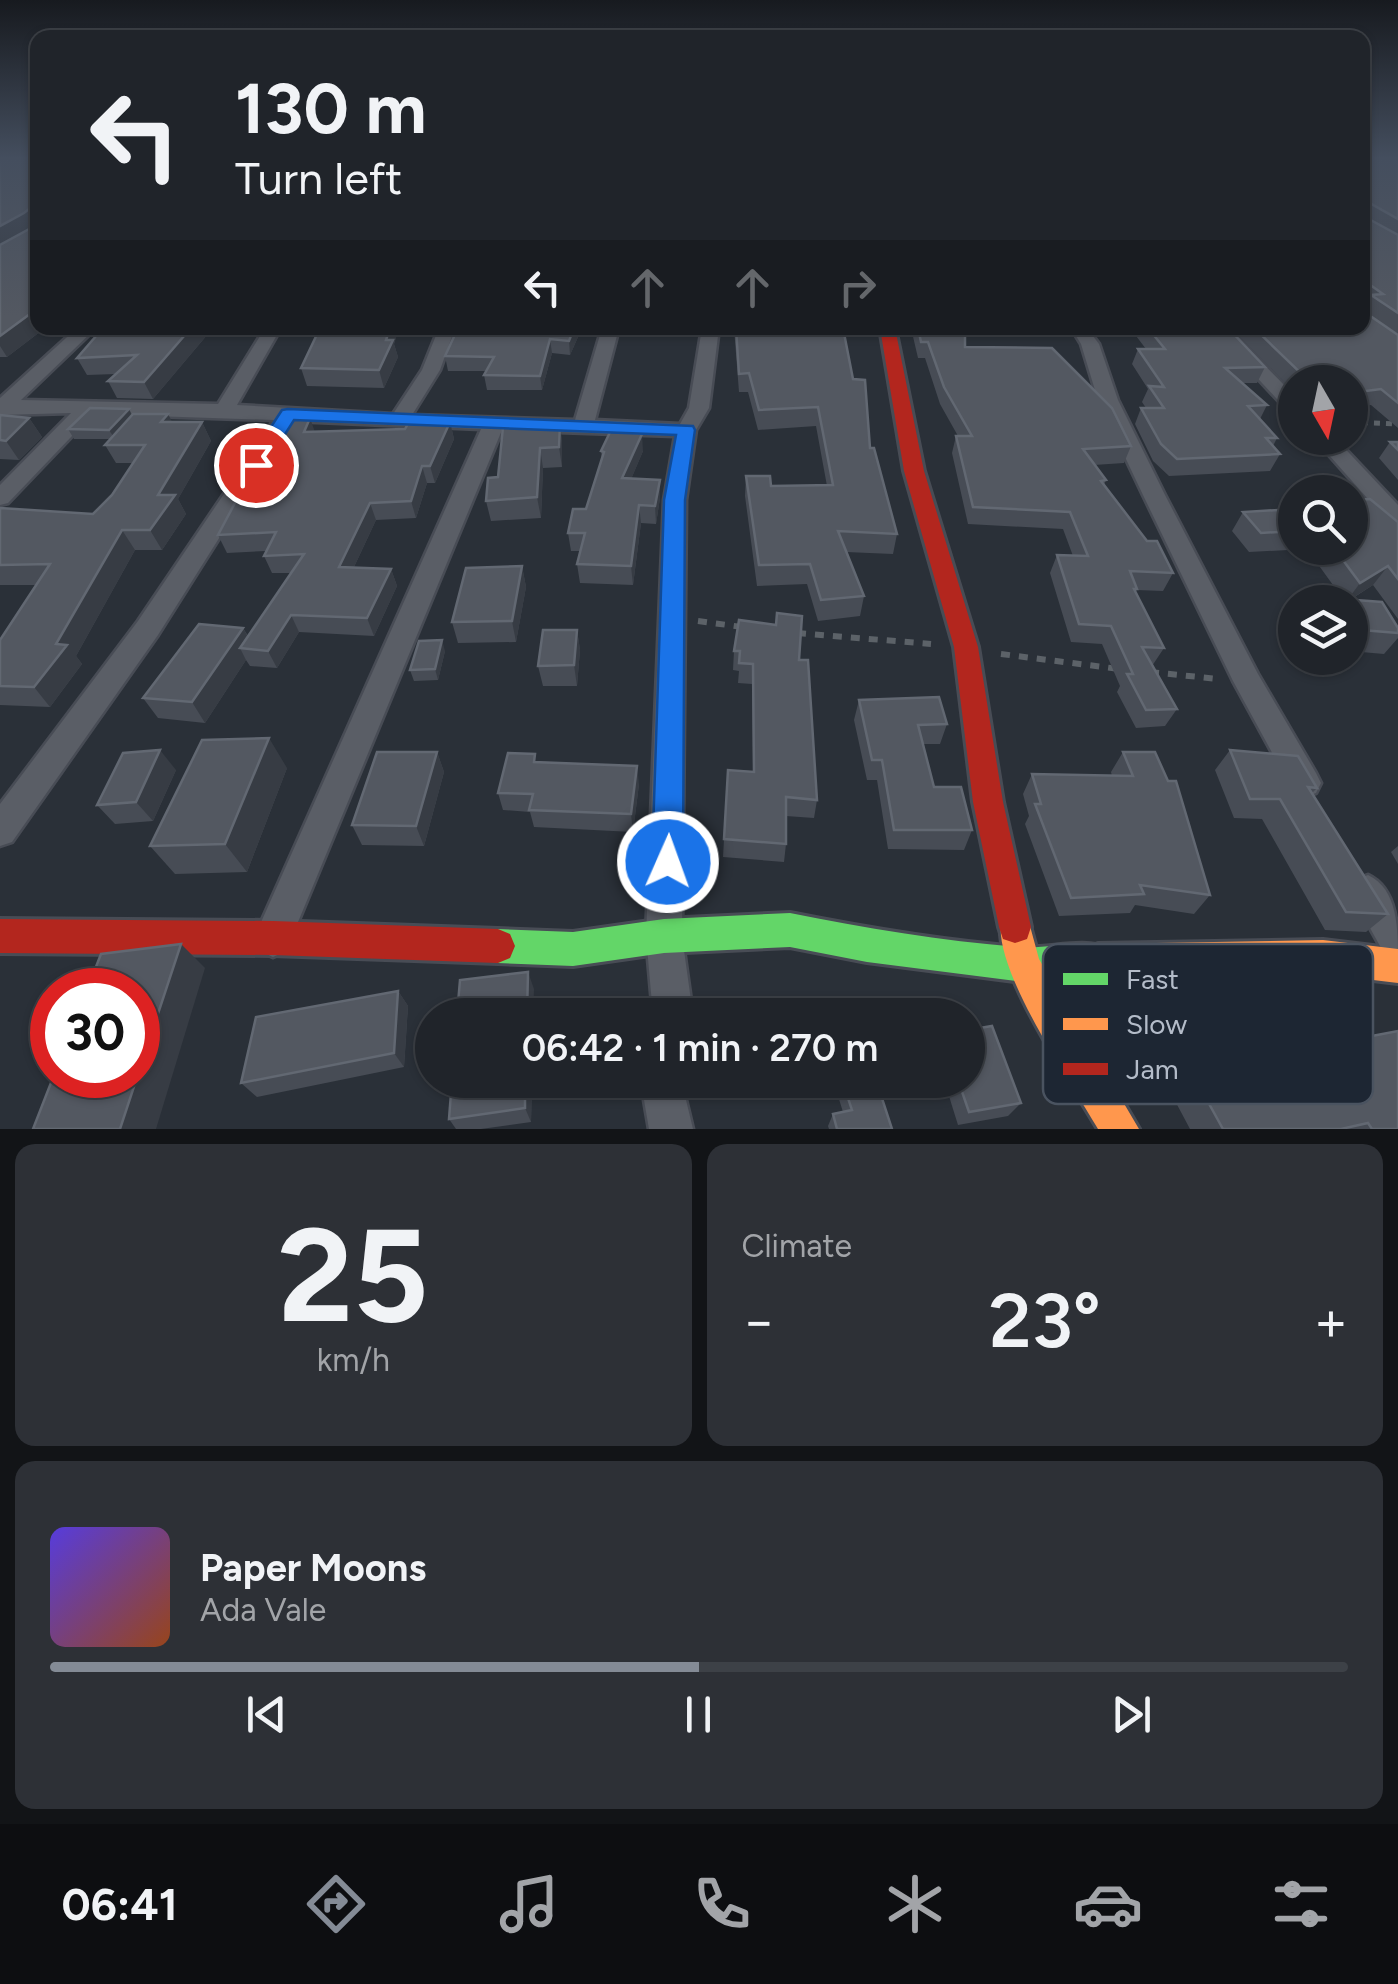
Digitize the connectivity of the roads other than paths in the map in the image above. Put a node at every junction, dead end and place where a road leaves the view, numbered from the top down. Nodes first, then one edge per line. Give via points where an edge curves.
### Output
1 (80, 335) edge
2 (269, 335) edge
3 (445, 335) edge
4 (609, 335) edge
5 (709, 335) edge
6 (888, 335) edge
7 (1084, 335) edge
8 (1226, 335) edge
9 (1278, 389) edge
10 (2, 408) edge
11 (86, 410) junction
12 (224, 410) junction
13 (288, 414) junction
14 (399, 420) junction
15 (494, 424) junction
16 (583, 426) junction
17 (686, 430) junction
18 (1340, 455) edge
19 (0, 498) edge
20 (1398, 518) edge
21 (1320, 810) edge
22 (0, 831) edge
23 (1354, 869) edge
24 (0, 936) edge
25 (664, 936) junction
26 (274, 938) junction
27 (1398, 942) edge
28 (1373, 963) edge
29 (1043, 964) edge
30 (1023, 965) junction
31 (1398, 966) edge
32 (671, 998) edge
33 (1043, 999) edge
34 (665, 1098) edge
35 (1105, 1104) edge
36 (671, 1129) edge
37 (1120, 1129) edge

1 - 10 street
2 - 12 street
3 - 14 street
4 - 16 street
5 - 17 street via 699,408
6 - 30 street via 914,471 966,647 988,802
7 - 21 street via 1108,400
8 - 9 street
10 - 11 street
11 - 12 street
11 - 19 street
12 - 13 street
13 - 14 street
13 - 22 street via 148,628
14 - 15 street
15 - 16 street
15 - 26 street
16 - 17 street
17 - 25 street via 675,500
18 - 20 street
23 - 27 street
24 - 26 street
25 - 26 street via 573,948
25 - 30 street via 790,930
25 - 32 street
28 - 31 street
29 - 30 street
30 - 33 street
34 - 36 street
35 - 37 street

